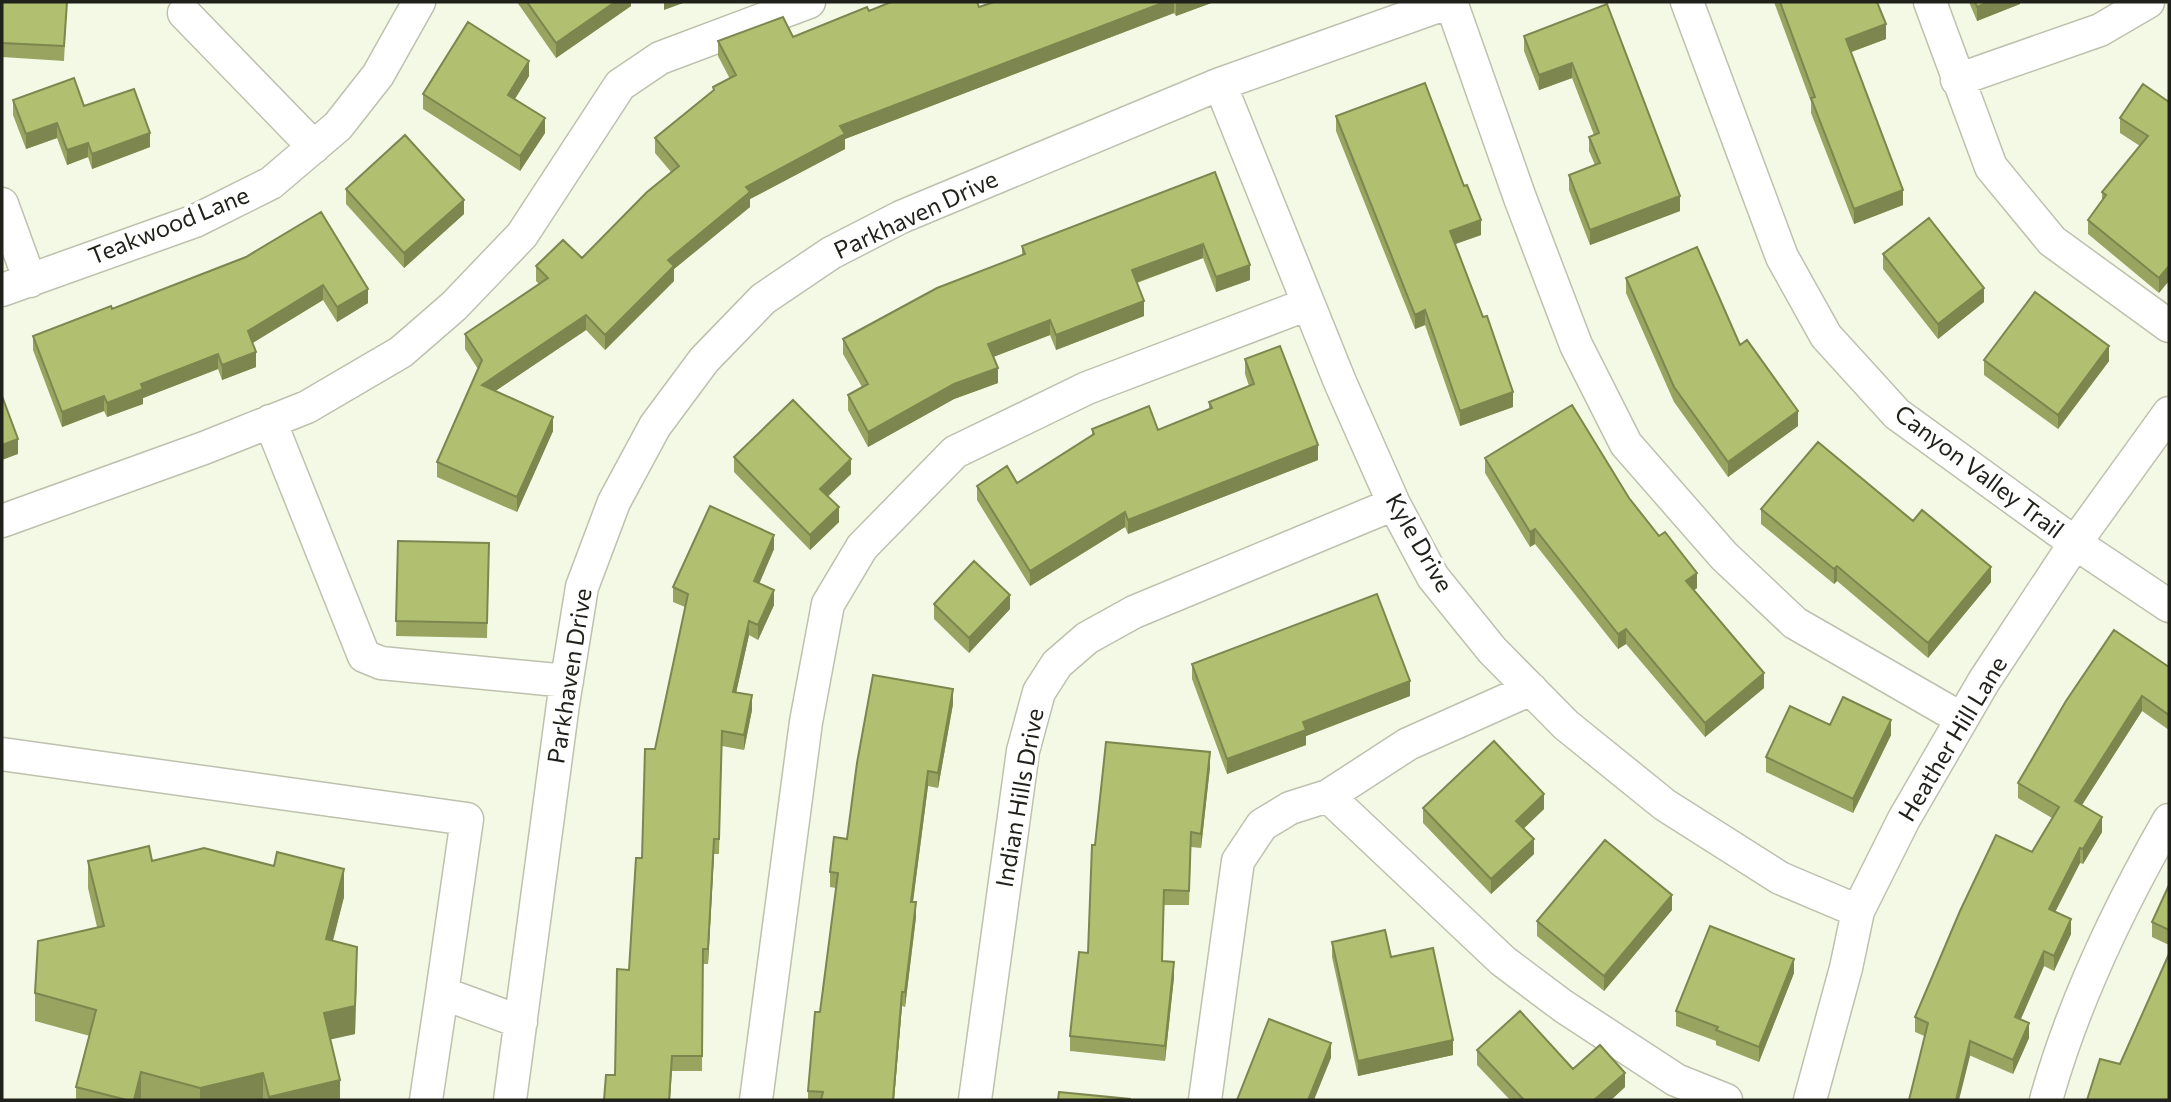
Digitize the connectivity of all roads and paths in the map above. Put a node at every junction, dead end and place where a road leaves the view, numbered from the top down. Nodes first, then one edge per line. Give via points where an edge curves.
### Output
1 (419, 2) edge
2 (809, 2) edge
3 (1451, 2) edge
4 (1687, 2) edge
5 (1930, 2) edge
6 (2148, 2) edge
7 (184, 13) dead end
8 (1957, 80) junction
9 (1220, 84) junction
10 (314, 148) junction
11 (2, 204) edge
12 (16, 285) edge
13 (1308, 304) junction
14 (2169, 326) edge
15 (2169, 413) edge
16 (270, 421) junction
17 (1394, 504) junction
18 (2, 521) edge
19 (2075, 543) junction
20 (2169, 606) edge
21 (567, 681) junction
22 (1531, 689) junction
23 (1962, 719) junction
24 (2, 754) edge
25 (1328, 796) junction
26 (2169, 820) edge
27 (1858, 911) junction
28 (442, 993) junction
29 (521, 1022) junction
30 (426, 1100) edge
31 (510, 1100) edge
32 (756, 1100) edge
33 (975, 1100) edge
34 (1205, 1100) edge
35 (1726, 1100) edge
36 (1810, 1100) edge
37 (2046, 1100) edge

1 - 10 street, Teakwood Lane via 378,75 338,126
2 - 16 street via 660,58 620,85 522,235 454,306 401,352 307,407
3 - 9 street, Parkhaven Drive
3 - 23 street via 1576,345 1626,444 1724,556 1795,623
4 - 19 street, Canyon Valley Trail via 1782,257 1826,337 1897,414
5 - 8 street
6 - 8 street via 2100,30
7 - 10 street
8 - 14 street via 1991,167 2052,241
9 - 13 street, Kyle Drive
9 - 21 street, Parkhaven Drive via 901,217 831,253 762,299 704,360 663,415 614,502 582,587
10 - 12 street, Teakwood Lane via 271,183 195,221
11 - 12 street
13 - 17 street, Kyle Drive
13 - 32 street via 1087,388 955,452 862,547 828,604 806,722
15 - 19 street, Heather Hill Lane
16 - 18 street
16 - 21 street via 364,656 381,663
17 - 22 street, Kyle Drive via 1433,577
17 - 33 street, Indian Hills Drive via 1134,612 1087,638 1058,664 1039,692 1023,751
19 - 20 street, Canyon Valley Trail
19 - 23 street, Heather Hill Lane
21 - 29 street, Parkhaven Drive
22 - 25 street via 1408,744
22 - 27 street, Kyle Drive via 1566,725 1665,805 1780,878
23 - 27 street, Heather Hill Lane
24 - 28 street via 467,819
25 - 34 street via 1290,807 1262,825 1238,861
25 - 35 street via 1503,961 1676,1080
26 - 37 street via 2134,881 2084,994
27 - 36 street, Heather Hill Lane
28 - 29 street
28 - 30 street
29 - 31 street, Parkhaven Drive

